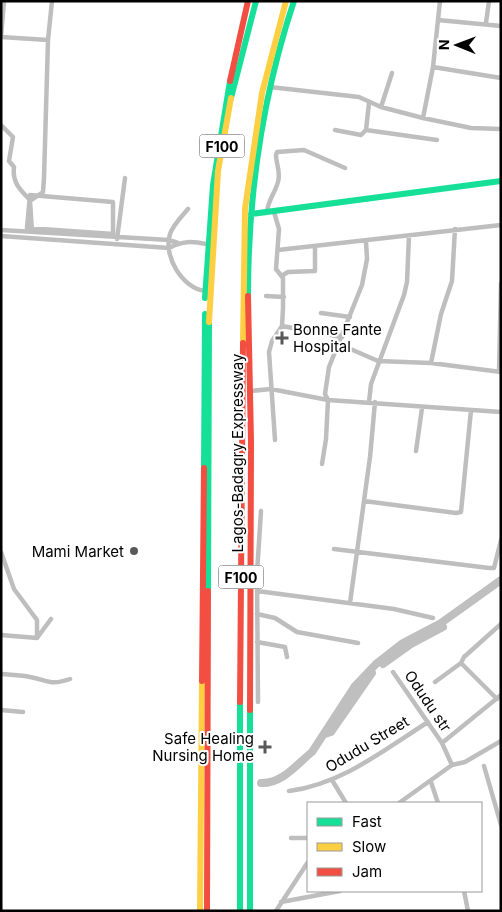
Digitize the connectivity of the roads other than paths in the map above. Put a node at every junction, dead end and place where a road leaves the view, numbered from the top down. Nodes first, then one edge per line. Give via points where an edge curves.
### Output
1 (4, 1) edge
2 (52, 1) edge
3 (248, 1) edge
4 (256, 1) edge
5 (286, 1) edge
6 (294, 1) edge
7 (440, 1) edge
8 (489, 1) edge
9 (438, 20) junction
10 (486, 23) junction
11 (501, 26) edge
12 (1, 37) edge
13 (48, 40) junction
14 (433, 67) junction
15 (392, 73) dead end
16 (501, 78) edge
17 (270, 87) junction
18 (369, 103) junction
19 (381, 107) junction
20 (423, 118) junction
21 (1, 125) edge
22 (501, 129) edge
23 (335, 130) dead end
24 (366, 130) junction
25 (437, 140) dead end
26 (345, 168) dead end
27 (125, 178) dead end
28 (501, 181) edge
29 (30, 201) junction
30 (188, 209) dead end
31 (271, 212) junction
32 (250, 214) junction
33 (501, 225) edge
34 (1, 230) edge
35 (455, 230) junction
36 (32, 232) junction
37 (113, 234) joint
38 (1, 236) edge
39 (409, 236) junction
40 (169, 240) junction
41 (117, 241) junction
42 (244, 242) junction
43 (366, 242) junction
44 (178, 243) junction
45 (206, 244) junction
46 (315, 247) junction
47 (169, 248) junction
48 (278, 250) junction
49 (283, 275) junction
50 (501, 283) edge
51 (207, 293) junction
52 (266, 296) dead end
53 (284, 297) junction
54 (249, 301) junction
55 (320, 313) dead end
56 (350, 317) junction
57 (282, 326) junction
58 (342, 337) junction
59 (339, 344) junction
60 (378, 361) junction
61 (431, 363) junction
62 (500, 372) edge
63 (271, 389) junction
64 (250, 391) junction
65 (328, 400) junction
66 (372, 402) junction
67 (422, 408) junction
68 (471, 410) junction
69 (501, 412) edge
70 (275, 440) dead end
71 (416, 451) dead end
72 (322, 464) dead end
73 (364, 501) junction
74 (261, 511) dead end
75 (501, 540) edge
76 (334, 549) dead end
77 (357, 551) junction
78 (1, 552) edge
79 (257, 590) junction
80 (350, 603) junction
81 (257, 614) junction
82 (433, 618) dead end
83 (51, 619) dead end
84 (501, 624) edge
85 (1, 635) edge
86 (37, 638) junction
87 (257, 642) junction
88 (358, 643) dead end
89 (287, 656) dead end
90 (461, 663) junction
91 (393, 672) dead end
92 (1, 674) edge
93 (70, 679) dead end
94 (435, 682) dead end
95 (499, 697) edge
96 (258, 702) dead end
97 (1, 710) edge
98 (23, 712) dead end
99 (428, 722) junction
100 (501, 741) edge
101 (442, 743) junction
102 (452, 765) junction
103 (484, 766) dead end
104 (332, 780) junction
105 (431, 782) junction
106 (289, 792) dead end
107 (345, 802) edge
108 (401, 802) edge
109 (438, 802) edge
110 (501, 825) edge
111 (291, 838) dead end
112 (307, 838) edge
113 (307, 863) edge
114 (335, 892) edge
115 (464, 892) edge
116 (281, 902) junction
117 (200, 911) edge
118 (207, 911) edge
119 (240, 911) edge
120 (250, 911) edge
121 (276, 911) edge
122 (468, 911) edge

1 - 12 street
2 - 13 street
3 - 45 main road, Lagos-Badagry Expressway via 222,116
4 - 51 main road, Lagos-Badagry Expressway / F100 via 233,86 218,171
5 - 42 main road, Lagos-Badagry Expressway / F100 via 262,93 252,148
6 - 17 main road, Lagos-Badagry Expressway
7 - 9 street
8 - 10 street
9 - 10 street
9 - 14 street
10 - 11 street
12 - 13 street
13 - 29 street via 43,192
14 - 16 street
14 - 20 street
15 - 19 street
17 - 18 street via 359,97
17 - 32 main road, Lagos-Badagry Expressway
18 - 19 street
18 - 24 street
19 - 20 street
20 - 22 street via 471,128
21 - 29 street via 13,137 9,161 14,167 13,176
23 - 24 street via 361,135
24 - 25 street
26 - 31 street via 304,150 277,152 280,174 268,203
27 - 41 street
28 - 31 main road via 391,193
29 - 36 street
30 - 40 street via 175,225
31 - 32 main road
31 - 48 street via 279,223
32 - 54 main road, Lagos-Badagry Expressway
33 - 35 street
34 - 36 street
35 - 39 street
35 - 61 street via 452,281
36 - 41 street
37 - 37 street via 113,202 30,195 27,228
38 - 41 street
39 - 43 street
39 - 60 street via 405,288
40 - 41 street
40 - 44 street
40 - 47 street
41 - 47 street
42 - 54 main road
42 - 119 main road, Lagos-Badagry Expressway / F100
43 - 46 street
43 - 56 street via 365,273
44 - 45 street
44 - 47 street
45 - 51 main road, Lagos-Badagry Expressway
46 - 48 street
46 - 49 street via 315,271
47 - 51 street via 174,265 184,280
48 - 49 street via 276,269
49 - 53 street
50 - 62 street
51 - 117 main road, Lagos-Badagry Expressway
51 - 118 main road, Lagos-Badagry Expressway / F100
52 - 53 street
53 - 57 street
54 - 64 main road, Lagos-Badagry Expressway
55 - 56 street
56 - 58 street
57 - 58 street
57 - 63 street via 270,347
58 - 59 street
59 - 60 street
59 - 65 street via 329,367 325,394
60 - 61 street
60 - 66 street via 370,384
61 - 62 street
63 - 64 street
63 - 65 street
63 - 70 street
64 - 120 main road, Lagos-Badagry Expressway
65 - 66 street
65 - 72 street
66 - 67 street
66 - 73 street via 375,418
67 - 68 street
67 - 71 street
68 - 69 street
68 - 73 street via 460,512
73 - 77 street
74 - 79 street
75 - 77 street via 494,568
76 - 77 street
77 - 80 street
78 - 86 street via 14,589 37,620
79 - 80 street
79 - 81 street
80 - 82 street
81 - 87 street
81 - 88 street via 275,618 296,632
83 - 86 street
84 - 90 street
85 - 86 street
87 - 89 street via 285,647
87 - 96 street
90 - 94 street
90 - 95 street
91 - 99 street, Odudu str
92 - 93 street via 57,684
95 - 101 street
97 - 98 street
99 - 101 street, Odudu str
99 - 104 street, Odudu Street
100 - 102 street via 458,765
101 - 102 street, Odudu str
102 - 105 street
103 - 110 street
104 - 106 street, Odudu Street
104 - 107 street
105 - 108 street
105 - 109 street
111 - 112 street
113 - 116 street
114 - 116 street
115 - 122 street
116 - 121 street

